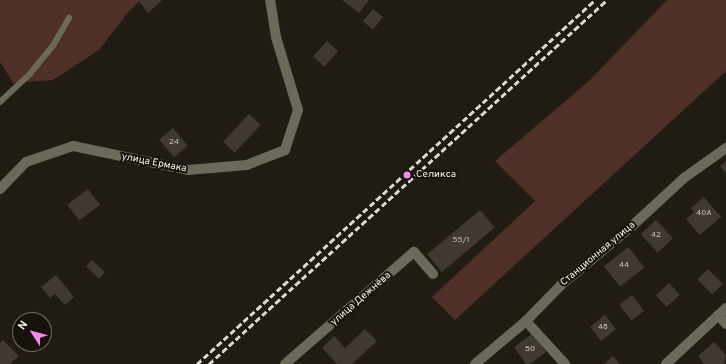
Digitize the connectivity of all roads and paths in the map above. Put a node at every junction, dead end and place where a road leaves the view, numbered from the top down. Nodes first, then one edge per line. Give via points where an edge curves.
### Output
1 (270, 0) edge
2 (69, 18) dead end
3 (0, 102) edge
4 (726, 148) edge
5 (0, 189) edge
6 (433, 274) dead end
7 (726, 308) edge
8 (718, 315) junction
9 (526, 322) junction
10 (726, 324) edge
11 (285, 364) edge
12 (475, 364) edge
13 (565, 364) edge
14 (666, 364) edge

1 - 5 street, улица Ермака via 276,37 298,110 285,150 247,165 188,170 73,146 26,162
2 - 3 lane via 54,44 30,74
4 - 9 street, Станционная улица via 684,178 632,226 561,285
6 - 11 street, улица Дежнёва via 414,252
7 - 8 street
8 - 10 street
8 - 14 street
9 - 12 street, Станционная улица
9 - 13 street

